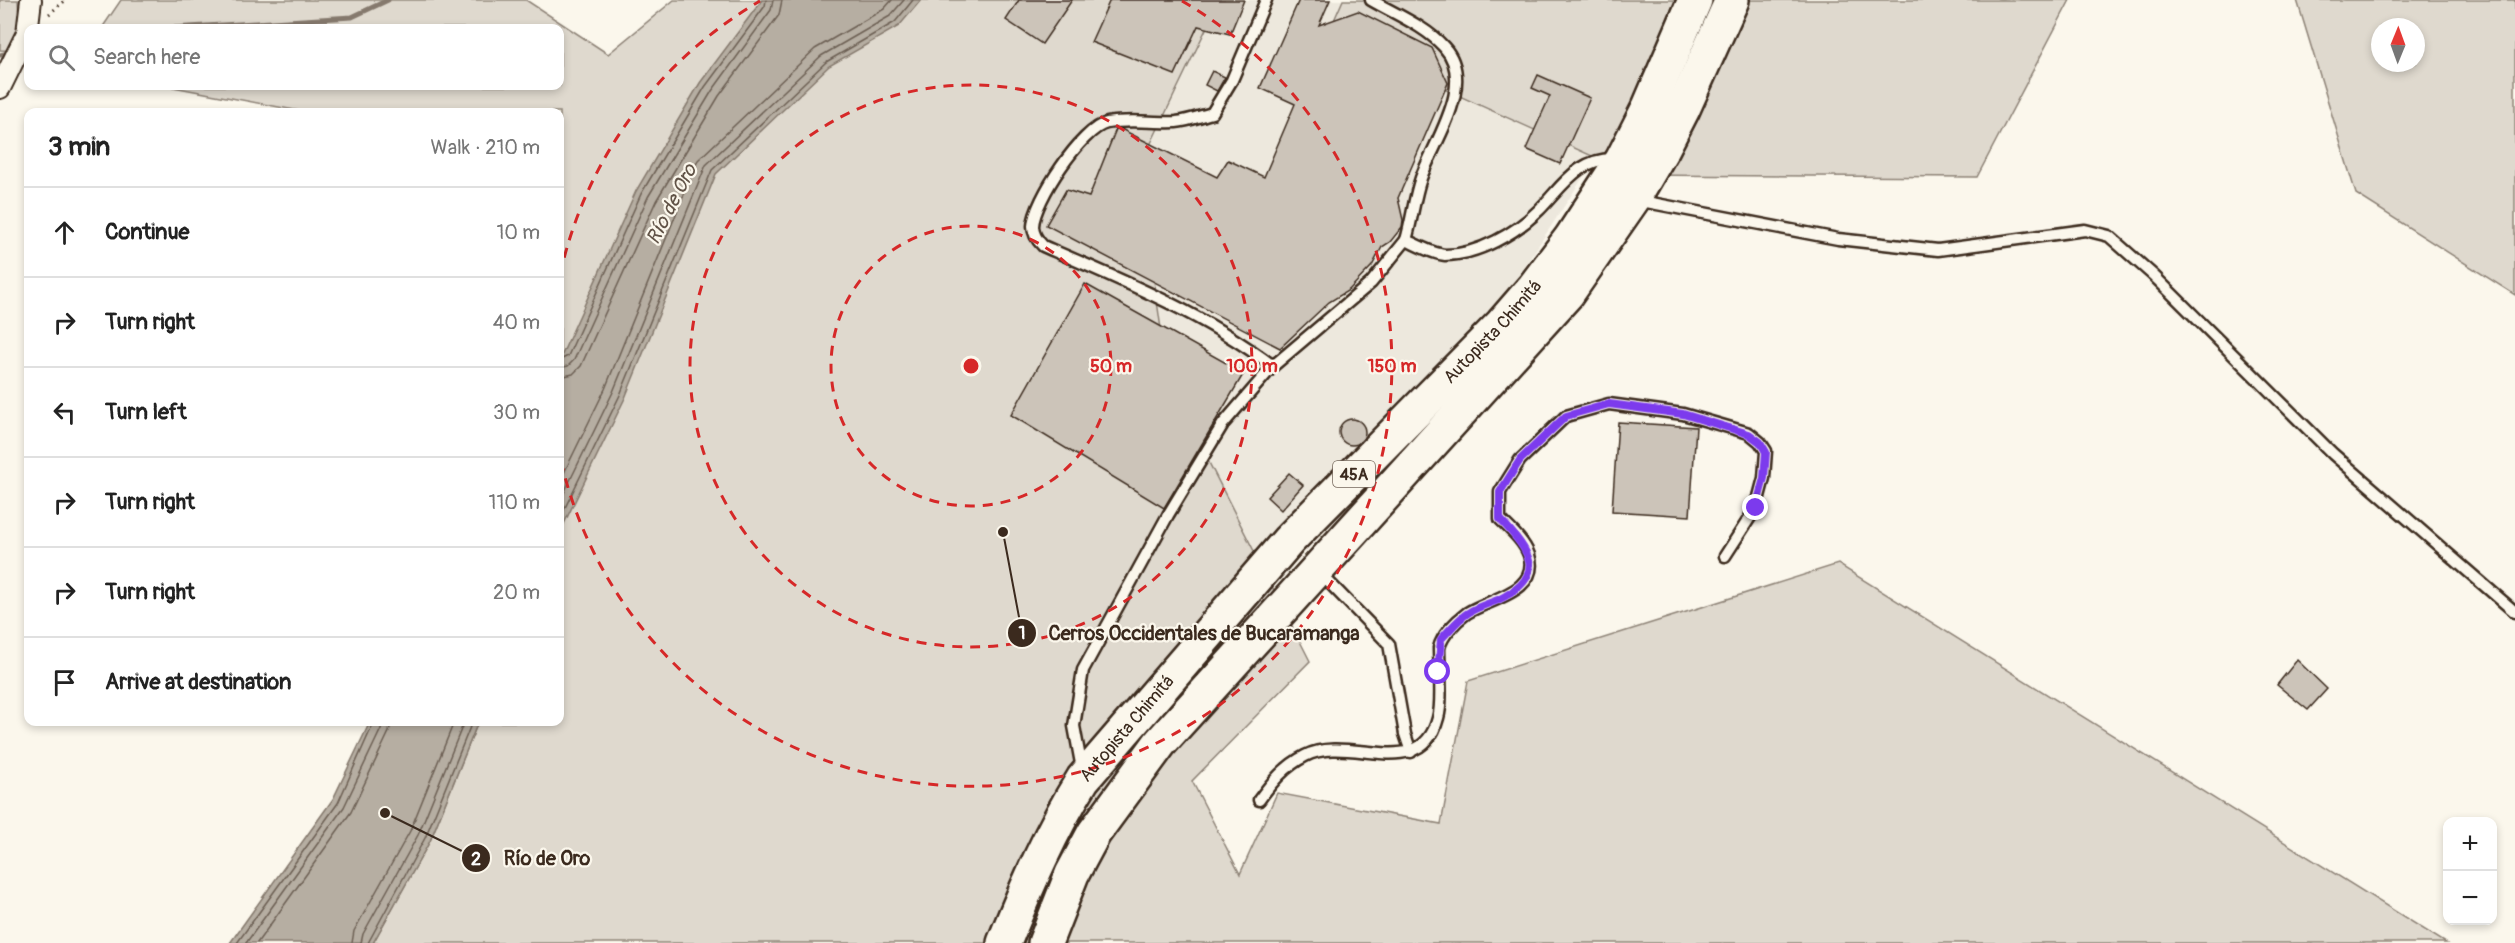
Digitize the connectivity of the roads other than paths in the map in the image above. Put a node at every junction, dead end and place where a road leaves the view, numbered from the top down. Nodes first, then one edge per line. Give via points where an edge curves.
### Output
1 (31, 0) edge
2 (1266, 0) edge
3 (1371, 0) edge
4 (1695, 0) edge
5 (1732, 0) edge
6 (28, 24) edge
7 (24, 39) edge
8 (0, 88) edge
9 (1622, 160) junction
10 (1633, 199) junction
11 (1406, 240) junction
12 (1273, 366) junction
13 (1725, 556) dead end
14 (1317, 571) junction
15 (2515, 612) edge
16 (1411, 752) junction
17 (1083, 778) junction
18 (1259, 800) dead end
19 (1004, 943) edge
20 (1045, 943) edge

1 - 6 street
2 - 12 lane via 1232,80 1212,113 1179,122 1106,123 1092,130 1045,193 1033,226 1042,246 1197,318
3 - 11 lane via 1431,35 1445,48 1458,76 1454,103 1420,179
4 - 9 highway, Autopista Chimitá / 45A
5 - 10 highway, Autopista Chimitá / 45A via 1683,109
7 - 8 street
9 - 11 lane via 1594,160 1571,173 1538,212 1488,247 1444,255
9 - 17 highway, Autopista Chimitá / 45A via 1571,238 1502,324 1289,540
10 - 14 highway, Autopista Chimitá / 45A via 1567,294
10 - 15 lane via 1838,239 1938,249 2085,230 2109,236 2333,454
11 - 12 lane via 1371,283
12 - 17 lane via 1223,424 1168,514 1083,670 1074,726
13 - 16 lane via 1756,508 1766,452 1760,442 1749,434 1673,412 1609,404 1566,416 1520,460 1500,492 1500,519 1529,557 1529,574 1522,585 1467,613 1441,639 1439,716 1432,735
14 - 16 lane via 1389,644
14 - 20 highway, Autopista Chimitá / 45A via 1167,734 1126,788 1094,833 1072,874
16 - 18 lane via 1334,748 1306,755 1277,775
17 - 19 highway, Autopista Chimitá / 45A via 1030,880

